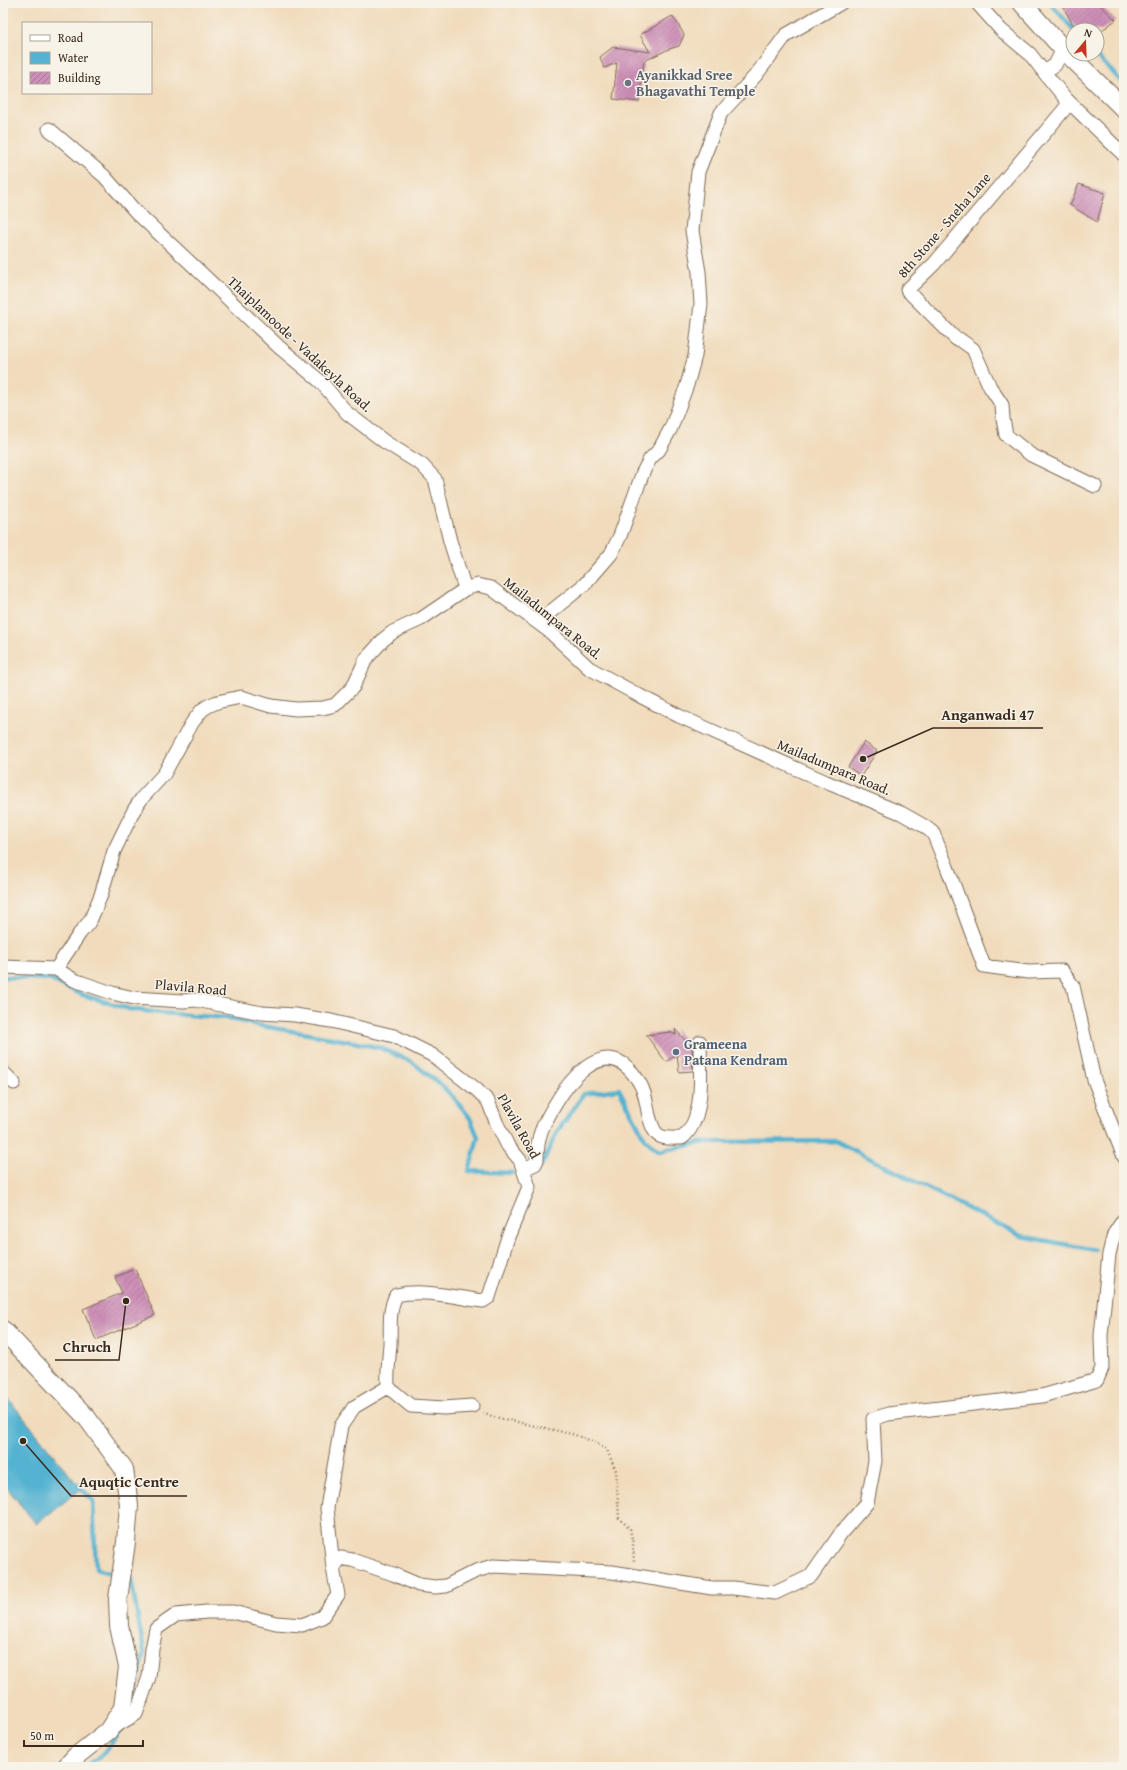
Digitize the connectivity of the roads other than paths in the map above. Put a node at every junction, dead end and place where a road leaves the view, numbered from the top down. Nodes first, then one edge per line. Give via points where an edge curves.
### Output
1 (841, 3) edge
2 (977, 3) edge
3 (1022, 3) edge
4 (1063, 49) junction
5 (1043, 71) junction
6 (1066, 99) junction
7 (1124, 109) edge
8 (49, 129) dead end
9 (1124, 155) edge
10 (1095, 486) dead end
11 (465, 589) junction
12 (538, 622) junction
13 (3, 967) edge
14 (56, 969) junction
15 (700, 1042) dead end
16 (3, 1072) edge
17 (14, 1083) dead end
18 (1124, 1157) edge
19 (524, 1169) junction
20 (1124, 1218) edge
21 (3, 1330) edge
22 (388, 1387) junction
23 (472, 1406) road end
24 (333, 1568) junction
25 (108, 1731) junction
26 (66, 1767) edge

1 - 12 street via 786,35 756,75 721,113 698,172 692,231 701,304 695,356 688,385 671,428 643,472 611,554 585,584
2 - 5 street via 1001,30 1030,54
3 - 4 main road
4 - 5 street via 1055,65
4 - 7 main road
5 - 6 street
6 - 9 street
6 - 10 street, 8th Stone - Sneha Lane via 1068,106 934,264 908,290 956,339 973,350 990,387 1002,404 1002,420 1006,435 1032,455
8 - 11 street, Thaiplamoode - Vadakeyla Road. via 104,176 136,212 279,347 321,382 348,413 384,442 422,465 436,479 450,541
11 - 12 street, Mailadumpara Road. via 477,585 491,588
11 - 14 street, Mailadumpara Road. via 421,619 384,639 366,659 352,687 335,705 296,709 271,706 241,697 217,702 202,710 164,774 134,810 114,851 90,921
12 - 18 street, Mailadumpara Road. via 589,668 653,704 826,782 901,812 933,834 948,867 984,966 1028,972 1062,971 1073,986 1094,1080
13 - 14 street
14 - 19 street, Plavila Road via 74,980 134,998 196,1000 331,1021 394,1036 432,1055 488,1101 508,1146
15 - 19 street via 697,1115 682,1138 663,1138 657,1134 650,1121 644,1092 635,1075 620,1060 603,1058 569,1083 539,1134 535,1164
16 - 17 street
19 - 22 street, Plavila Road via 529,1187 508,1237 489,1297 482,1301 433,1294 396,1295 390,1314
20 - 24 street via 1114,1234 1109,1254 1101,1336 1102,1368 1097,1380 1042,1396 888,1414 873,1419 874,1461 867,1503 811,1576 775,1592 712,1588 612,1572 493,1566 446,1586 435,1587 418,1585 352,1560 341,1558
21 - 25 main road via 87,1418 124,1469 129,1504 118,1626 128,1667 123,1708
22 - 23 street via 410,1406
22 - 24 street via 354,1407 341,1426 327,1508
24 - 25 street via 338,1595 322,1617 302,1624 276,1623 233,1612 208,1612 176,1615 156,1628 150,1678 136,1714
25 - 26 main road

